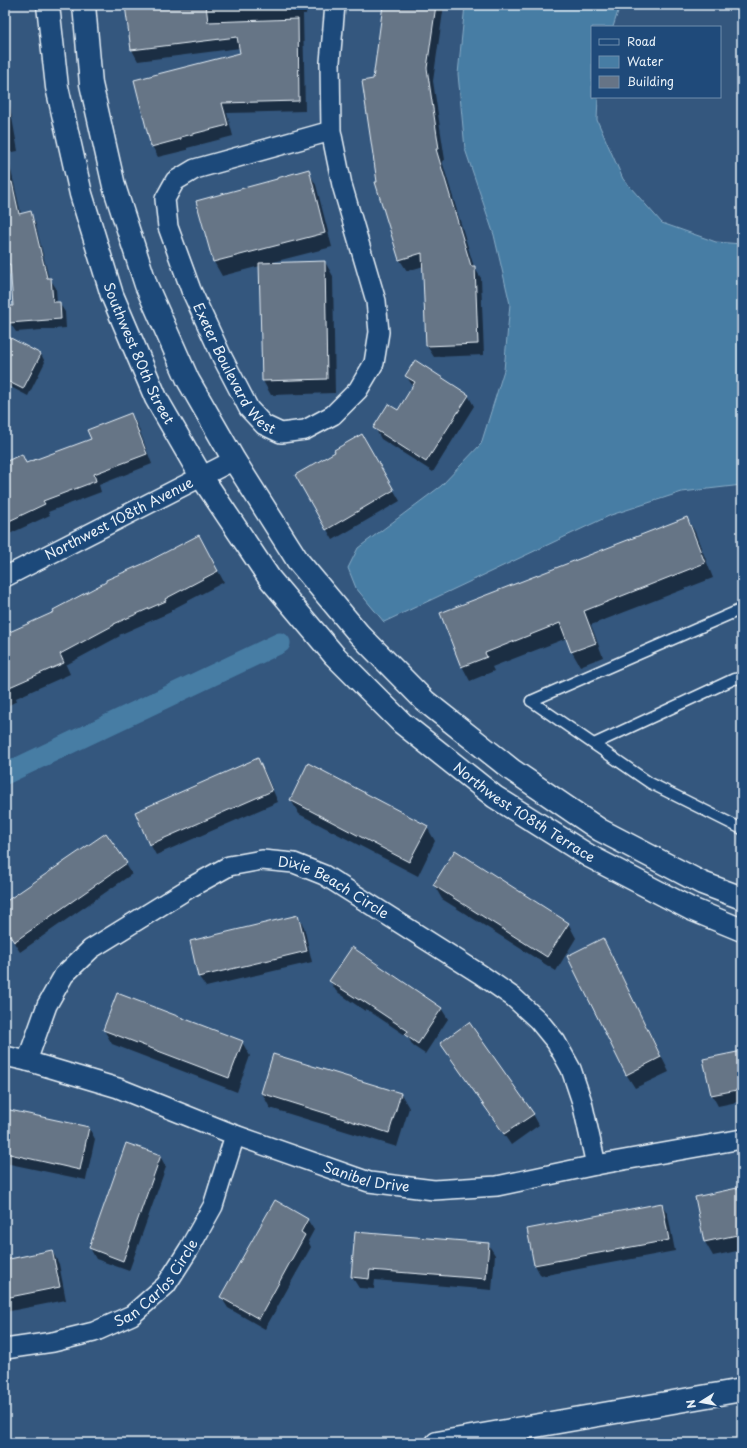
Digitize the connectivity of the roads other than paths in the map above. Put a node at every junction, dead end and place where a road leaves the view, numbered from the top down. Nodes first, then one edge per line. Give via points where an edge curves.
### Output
1 (48, 5) edge
2 (84, 5) edge
3 (336, 5) edge
4 (331, 131) junction
5 (234, 460) junction
6 (201, 476) junction
7 (5, 577) edge
8 (742, 609) edge
9 (334, 655) joint
10 (742, 678) edge
11 (594, 744) junction
12 (742, 829) edge
13 (742, 898) edge
14 (742, 930) edge
15 (5, 1056) edge
16 (27, 1061) junction
17 (234, 1135) junction
18 (742, 1138) edge
19 (596, 1165) junction
20 (5, 1349) edge
21 (742, 1390) edge
22 (437, 1443) edge

1 - 6 main road, Southwest 80th Street via 56,87 81,194 112,295 156,398
2 - 5 main road via 93,91 114,186 146,285 188,380
3 - 4 street, Exeter Boulevard West via 330,62
4 - 4 street, Exeter Boulevard West via 342,185 376,301 379,332 374,363 358,390 333,415 305,430 281,433 264,425 249,409 222,357 191,290 168,227 165,199 174,181 195,168
5 - 6 street, Northwest 108th Avenue
5 - 13 main road, Northwest 108th Terrace via 298,560 359,634 425,701 512,770 600,830 702,883
6 - 7 street, Northwest 108th Avenue
6 - 9 main road, Southwest 80th Street via 270,579
8 - 11 lane via 531,701
9 - 14 main road, Northwest 108th Terrace via 402,723 495,797 589,856 691,909
10 - 11 lane via 734,679
11 - 12 lane via 650,783
15 - 16 street, Sanibel Drive
16 - 17 street, Sanibel Drive via 118,1088
16 - 19 street, Dixie Beach Circle via 47,1005 64,974 91,948 229,866 262,860 294,863 324,875 480,974 513,997 538,1020 556,1042 571,1068 582,1102
17 - 19 street, Sanibel Drive via 369,1182 434,1190 497,1186
17 - 20 street, San Carlos Circle via 213,1206 166,1285 132,1315 94,1332 53,1342
18 - 19 street, Sanibel Drive
21 - 22 main road

